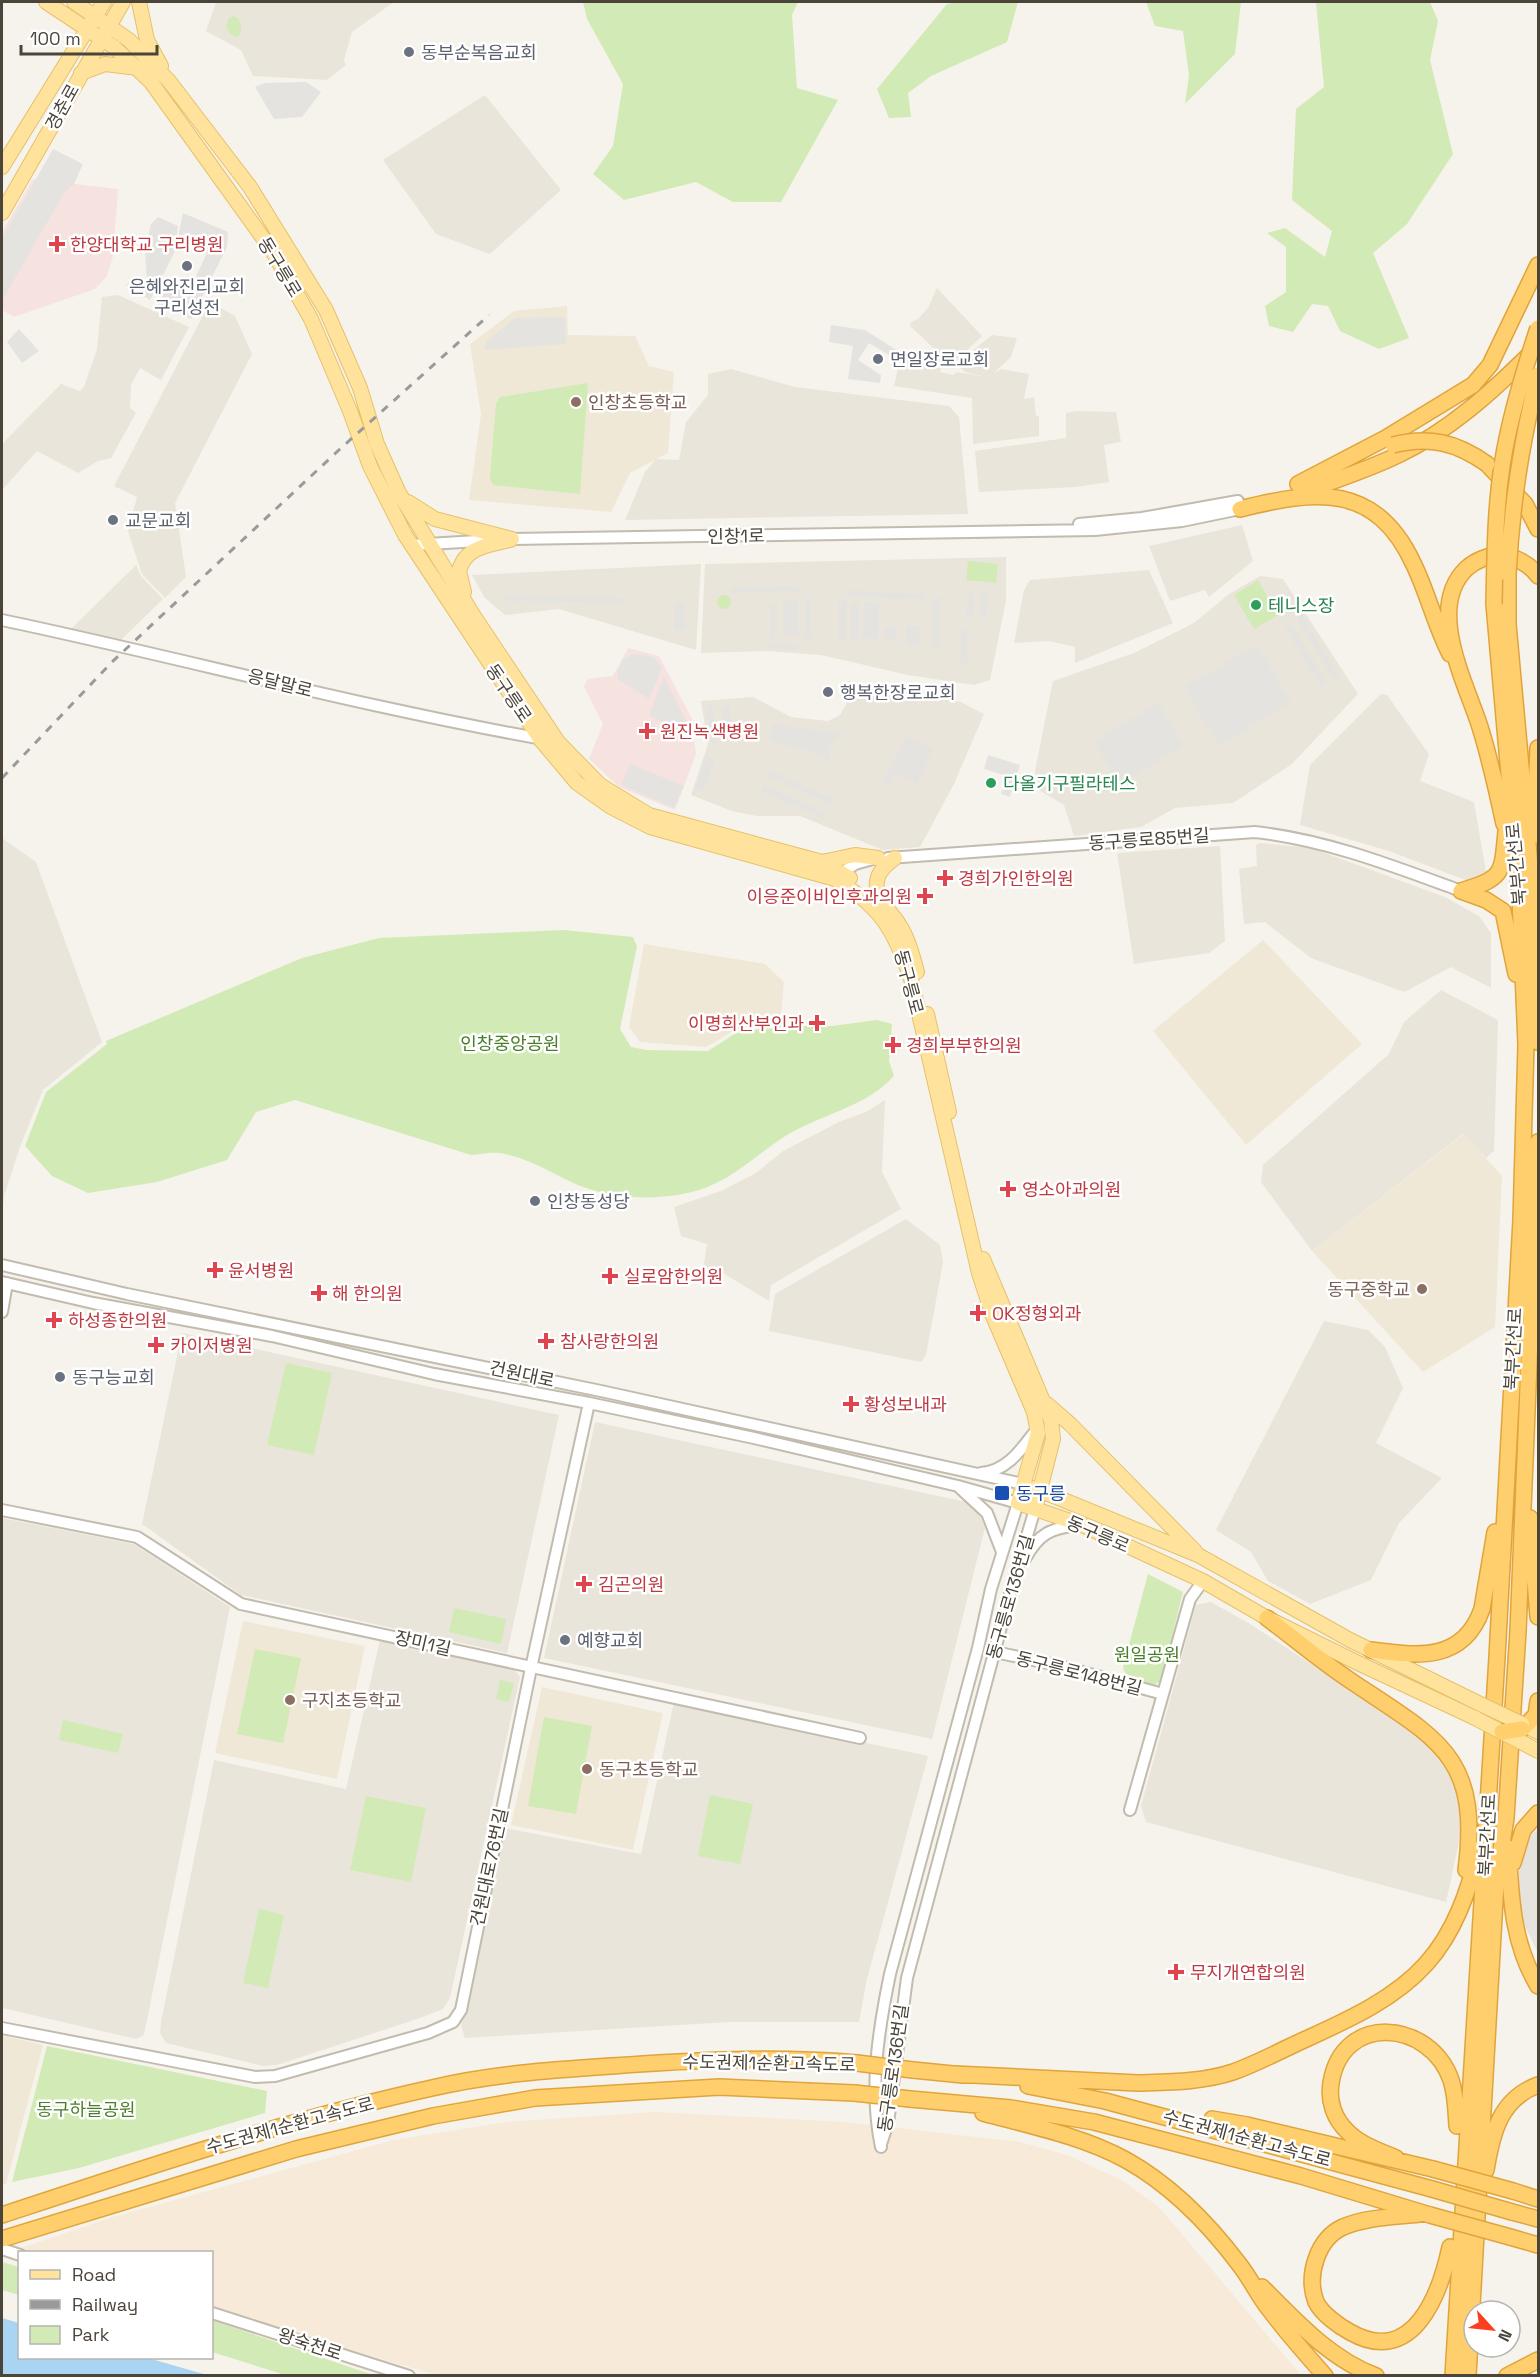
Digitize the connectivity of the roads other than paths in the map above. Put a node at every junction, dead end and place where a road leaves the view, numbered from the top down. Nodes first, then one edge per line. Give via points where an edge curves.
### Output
1 (46, 2) edge
2 (74, 2) edge
3 (104, 2) edge
4 (123, 2) edge
5 (139, 2) edge
6 (94, 15) junction
7 (86, 28) junction
8 (104, 31) junction
9 (138, 68) junction
10 (81, 73) junction
11 (169, 81) junction
12 (2, 167) edge
13 (2, 213) edge
14 (1539, 265) edge
15 (1539, 328) edge
16 (1539, 345) edge
17 (1539, 375) edge
18 (1298, 484) junction
19 (399, 493) junction
20 (1286, 498) junction
21 (1239, 505) junction
22 (1539, 529) edge
23 (512, 539) junction
24 (429, 544) junction
25 (411, 546) junction
26 (1539, 576) edge
27 (473, 615) junction
28 (2, 620) edge
29 (1456, 665) junction
30 (540, 739) junction
31 (558, 742) junction
32 (1539, 748) edge
33 (1506, 831) junction
34 (878, 858) junction
35 (895, 858) junction
36 (822, 862) junction
37 (837, 876) junction
38 (1531, 877) junction
39 (1461, 891) junction
40 (879, 900) junction
41 (1516, 974) junction
42 (1532, 1043) edge
43 (1539, 1142) edge
44 (2, 1265) edge
45 (4, 1282) edge
46 (2, 1312) edge
47 (1044, 1402) junction
48 (589, 1403) junction
49 (1037, 1428) junction
50 (1524, 1452) junction
51 (1506, 1473) junction
52 (973, 1474) junction
53 (1023, 1484) junction
54 (957, 1486) junction
55 (1041, 1490) junction
56 (1018, 1503) junction
57 (1035, 1509) junction
58 (2, 1510) edge
59 (1082, 1525) junction
60 (1002, 1552) junction
61 (1198, 1555) junction
62 (1203, 1581) junction
63 (1012, 1586) junction
64 (1539, 1617) edge
65 (1267, 1618) junction
66 (1371, 1650) junction
67 (995, 1652) junction
68 (531, 1668) junction
69 (1163, 1694) junction
70 (1539, 1701) edge
71 (1526, 1731) edge
72 (1502, 1732) joint
73 (860, 1738) dead end
74 (1539, 1751) edge
75 (1488, 1808) junction
76 (1130, 1810) dead end
77 (1539, 1813) edge
78 (1506, 1818) junction
79 (1509, 1878) junction
80 (1449, 1931) junction
81 (1479, 1956) junction
82 (1539, 1986) edge
83 (2, 2028) edge
84 (954, 2074) junction
85 (1539, 2085) edge
86 (946, 2102) junction
87 (1117, 2104) junction
88 (1457, 2126) junction
89 (1396, 2158) junction
90 (1539, 2198) edge
91 (1428, 2214) junction
92 (2, 2215) edge
93 (1539, 2219) edge
94 (2, 2239) edge
95 (1539, 2245) edge
96 (1450, 2247) junction
97 (2, 2249) edge
98 (18, 2254) edge
99 (2, 2256) edge
100 (18, 2260) edge
101 (1239, 2264) junction
102 (1473, 2268) junction
103 (213, 2313) edge
104 (1455, 2329) junction
105 (1539, 2360) edge
106 (409, 2376) edge
107 (1325, 2376) edge
108 (1377, 2376) edge
109 (1453, 2376) edge
110 (1468, 2376) edge
111 (1506, 2376) edge

1 - 7 main road
2 - 6 main road
3 - 6 main road, 경춘로
4 - 8 main road, 경춘로
5 - 11 main road via 147,40
6 - 7 main road, 경춘로
6 - 8 main road
7 - 8 main road
7 - 12 main road, 경춘로
8 - 9 main road, 동구릉로
8 - 10 main road, 경춘로
8 - 11 main road, 동구릉로 via 129,40
9 - 10 main road via 105,64
9 - 25 main road, 동구릉로 via 183,124 273,252 311,319 370,466
10 - 13 main road, 경춘로
11 - 19 main road, 동구릉로 via 250,187 326,310
14 - 18 highway via 1490,365 1473,385 1386,438
15 - 42 highway, 북부간선로, bridge via 1511,416 1502,467 1496,518 1494,604
16 - 20 highway via 1484,398 1400,454
17 - 38 highway, 북부간선로, bridge via 1521,442 1508,574 1509,636
18 - 21 highway
18 - 22 highway, bridge via 1393,445 1440,441 1466,449 1487,464 1525,504
19 - 23 main road via 435,519
19 - 24 main road, 동구릉로
20 - 21 highway
20 - 29 highway via 1345,498 1368,508 1395,532 1414,565 1439,633
21 - 23 street, 인창1로 via 1141,527
23 - 24 street, 인창1로
23 - 27 main road via 473,550 461,564 459,579
24 - 25 street, 인창1로
24 - 27 main road, 동구릉로
25 - 30 main road, 동구릉로
26 - 29 highway via 1524,564 1500,555 1477,561 1462,573 1452,590 1448,609
27 - 31 main road, 동구릉로
28 - 30 street, 응달말로
29 - 33 highway via 1479,725
30 - 31 street, 응달말로
30 - 37 main road, 동구릉로 via 590,794 632,819 681,837
31 - 36 main road, 동구릉로 via 600,784 649,815
32 - 38 highway
33 - 39 highway via 1497,876
33 - 41 highway
34 - 35 street, 동구릉로85번길
34 - 36 main road via 855,855
34 - 37 street, 동구릉로85번길
35 - 39 street, 동구릉로85번길 via 1255,832 1294,836 1356,853
35 - 40 main road via 882,867 876,878
36 - 37 main road, 동구릉로
37 - 40 main road, 동구릉로
37 - 49 main road, 동구릉로 via 869,903 898,942 911,979 979,1273
38 - 42 highway, 북부간선로
39 - 41 highway via 1503,910
40 - 47 main road, 동구릉로 via 907,934 943,1078 976,1239
41 - 42 highway
42 - 51 highway, 북부간선로
43 - 50 highway, 북부간선로
44 - 52 street, 건원대로
45 - 46 street
45 - 48 street, 건원대로
47 - 55 main road, 동구릉로 via 1053,1439
47 - 61 main road, 동구릉로
48 - 54 street, 건원대로
48 - 68 street, 건원대로76번길
49 - 52 street via 1010,1462 990,1472
49 - 53 main road, 동구릉로
50 - 64 highway
50 - 78 highway, 북부간선로
51 - 66 highway via 1482,1609 1470,1630 1439,1653 1403,1655
51 - 75 highway, 북부간선로
52 - 53 street, 건원대로
53 - 55 main road, 건원대로
53 - 56 main road, 동구릉로
54 - 56 street, 건원대로
54 - 60 street via 987,1513
55 - 57 main road, 동구릉로136번길
55 - 61 main road, 동구릉로
56 - 57 main road, 동구릉로
56 - 60 street, 동구릉로136번길
57 - 59 main road, 동구릉로
57 - 63 street, 동구릉로136번길
58 - 68 street, 장미1길 via 137,1537 241,1604
59 - 62 main road, 동구릉로
59 - 63 street via 1055,1527 1033,1544
60 - 67 street, 동구릉로136번길 via 890,1974 879,2028 874,2112 880,2147 888,2123 907,1978
61 - 66 main road, 동구릉로
62 - 65 main road, 동구릉로
62 - 69 street, 동구릉로148번길 via 1190,1599
63 - 67 street, 동구릉로136번길
65 - 72 main road, 동구릉로, bridge
65 - 80 highway via 1431,1736 1453,1764 1468,1800 1469,1836 1466,1869
66 - 71 main road, 동구릉로, bridge
67 - 69 street, 동구릉로148번길
68 - 73 street, 장미1길
68 - 83 street, 건원대로76번길 via 461,2010 453,2022 428,2033 274,2076 255,2077
69 - 76 street, 동구릉로148번길
70 - 71 highway
71 - 72 highway, bridge
71 - 74 main road, 동구릉로
75 - 80 highway via 1472,1878
75 - 81 highway, 북부간선로
77 - 79 highway via 1518,1841
78 - 79 highway
78 - 102 highway, 북부간선로 via 1496,1882
79 - 82 highway via 1520,1948
80 - 84 highway via 1428,1962 1381,2001 1232,2072 1199,2079 1138,2083
81 - 88 highway
81 - 104 highway, 북부간선로
84 - 87 highway, 수도권제1순환고속도로
84 - 92 highway, 수도권제1순환고속도로, bridge via 790,2059 709,2060 529,2072 444,2085 177,2155
85 - 102 highway via 1512,2100 1494,2130
86 - 91 highway, 수도권제1순환고속도로 via 1094,2122
86 - 94 highway, 수도권제1순환고속도로, bridge via 718,2087 535,2098 433,2116 296,2149
86 - 101 highway via 1056,2132 1125,2160 1188,2205
87 - 89 highway via 1247,2125
87 - 93 highway, 수도권제1순환고속도로, bridge
88 - 89 highway via 1452,2082 1437,2054 1405,2035 1387,2032 1362,2037 1343,2051 1338,2060 1330,2100 1348,2132 1360,2142
88 - 96 highway
89 - 90 highway, bridge
91 - 95 highway, 수도권제1순환고속도로, bridge
91 - 96 highway via 1341,2228 1315,2260 1312,2280 1317,2303 1338,2326 1354,2335 1384,2340 1401,2336 1431,2307 1441,2286
96 - 104 highway
97 - 98 street
99 - 100 street
101 - 107 highway via 1269,2310
101 - 108 highway via 1319,2342
102 - 110 highway, 북부간선로
103 - 106 street, 왕숙천로
104 - 109 highway, 북부간선로
105 - 111 highway

